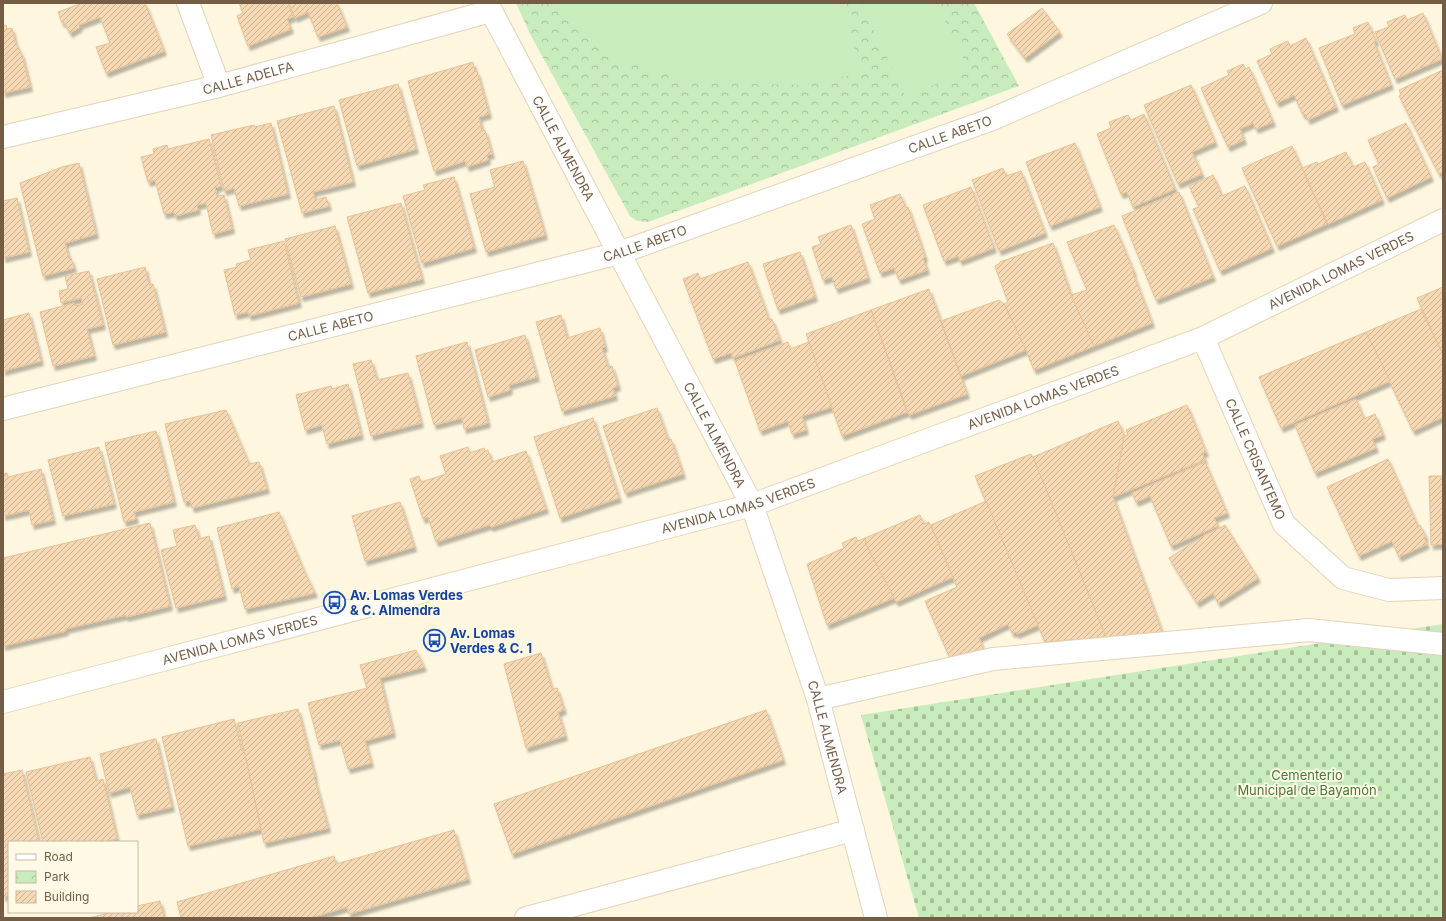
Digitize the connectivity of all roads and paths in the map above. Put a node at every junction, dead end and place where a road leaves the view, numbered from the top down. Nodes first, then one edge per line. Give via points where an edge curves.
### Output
1 (188, 3) edge
2 (1261, 3) edge
3 (489, 7) edge
4 (219, 86) junction
5 (3, 137) edge
6 (1443, 220) edge
7 (620, 253) junction
8 (1203, 338) junction
9 (3, 409) edge
10 (752, 505) junction
11 (1443, 588) edge
12 (1443, 644) edge
13 (818, 699) junction
14 (3, 702) edge
15 (853, 830) junction
16 (526, 918) edge
17 (876, 918) edge

1 - 4 street
2 - 7 street, CALLE ABETO via 990,120
3 - 4 street, CALLE ADELFA
3 - 7 street, CALLE ALMENDRA
4 - 5 street, CALLE ADELFA
6 - 8 street, AVENIDA LOMAS VERDES
7 - 9 street, CALLE ABETO
7 - 10 street, CALLE ALMENDRA
8 - 10 street, AVENIDA LOMAS VERDES
8 - 11 street, CALLE CRISANTEMO via 1284,524 1343,578 1389,590
10 - 13 street, CALLE ALMENDRA
10 - 14 street, AVENIDA LOMAS VERDES
12 - 13 street via 1309,630 993,659
13 - 15 street, CALLE ALMENDRA
15 - 16 street
15 - 17 street, CALLE ALMENDRA

